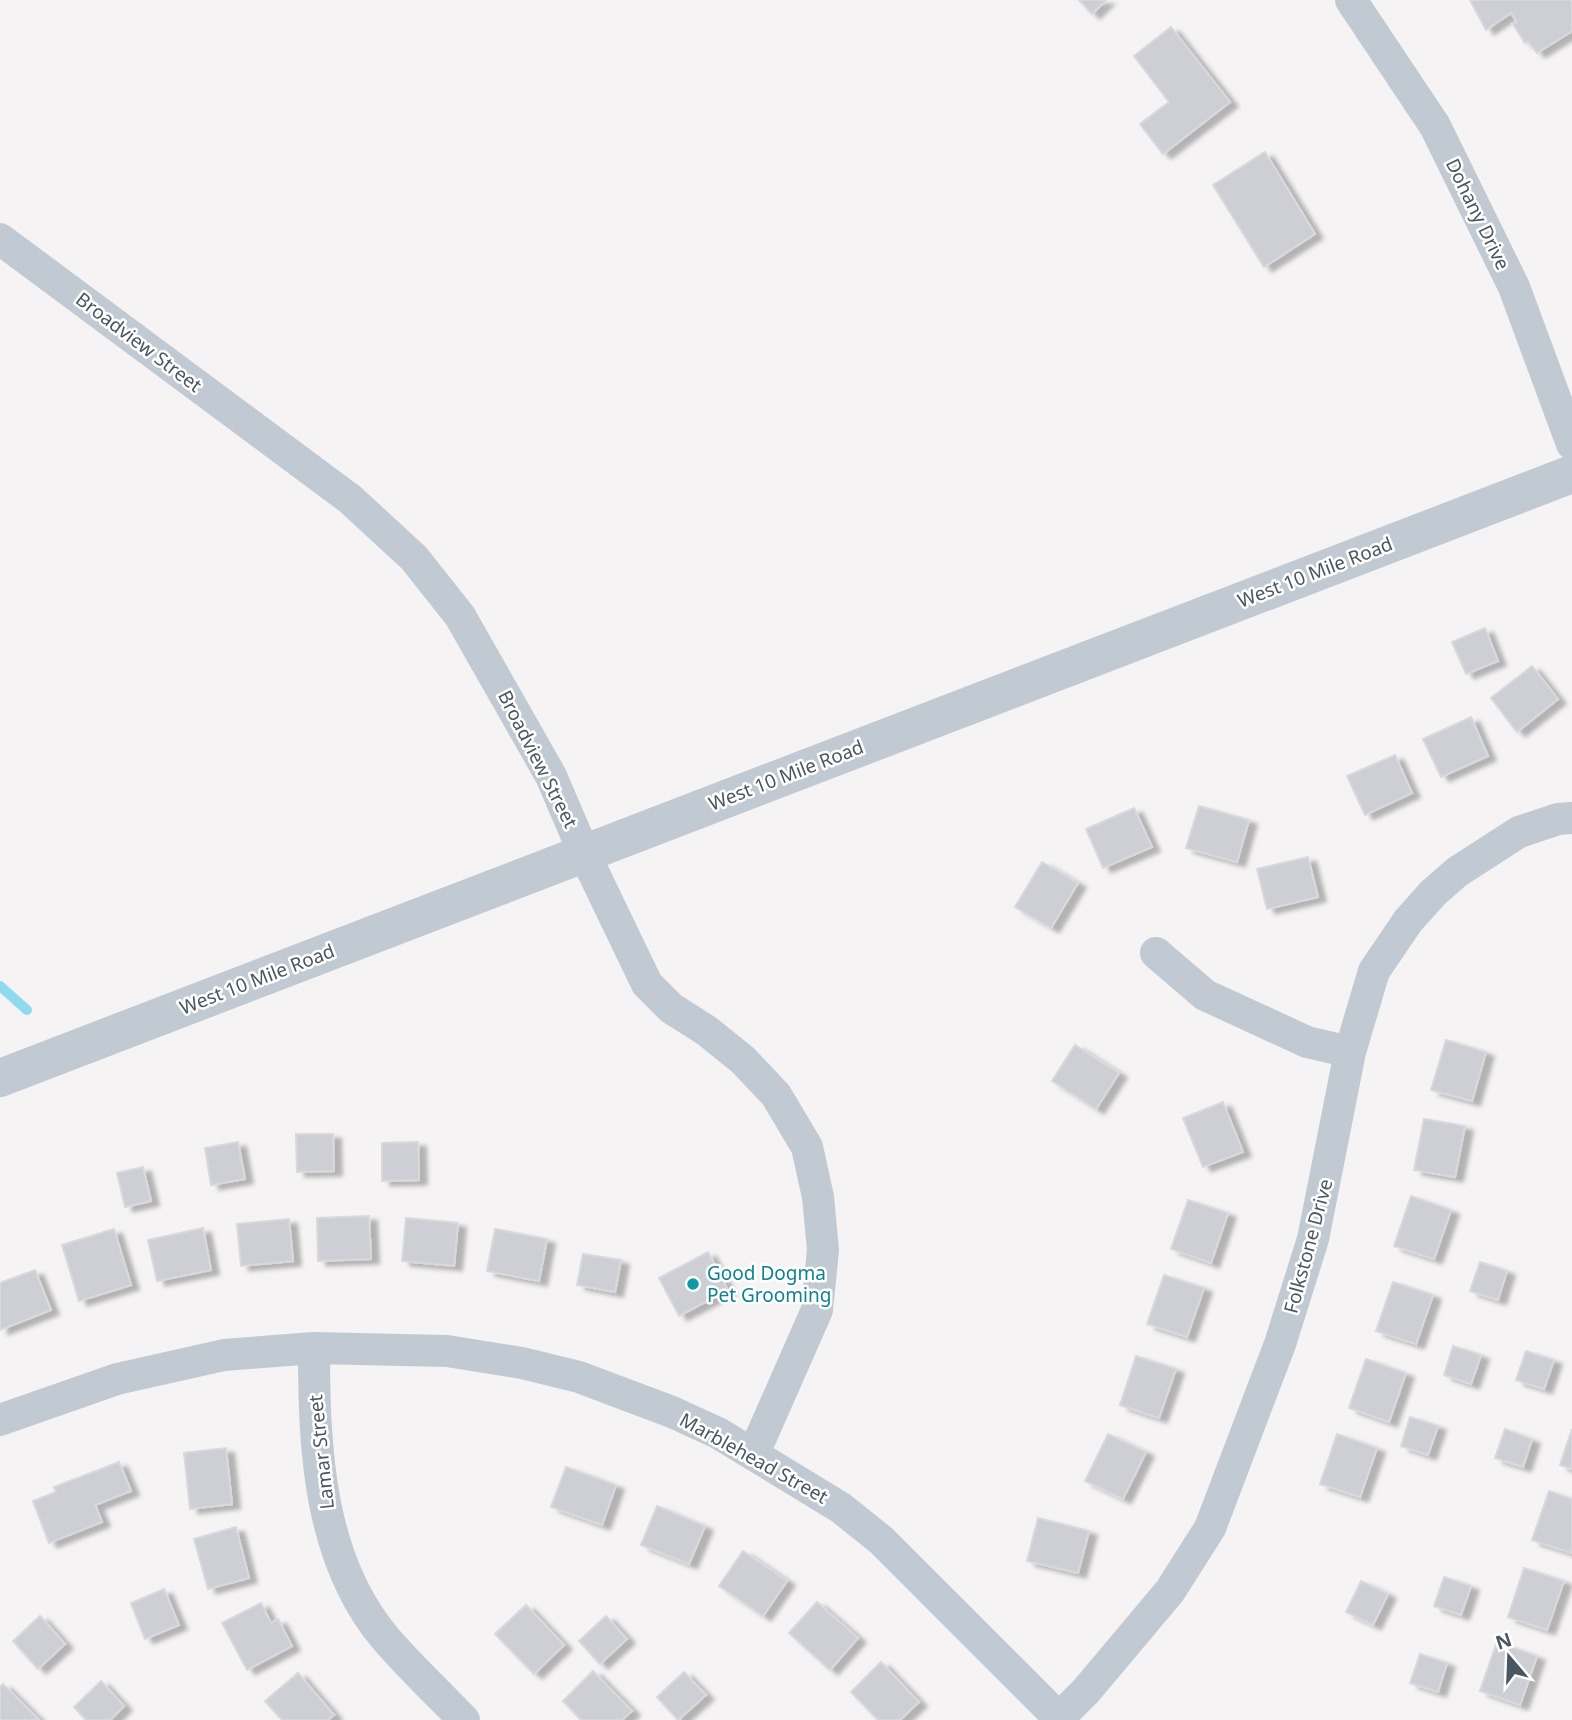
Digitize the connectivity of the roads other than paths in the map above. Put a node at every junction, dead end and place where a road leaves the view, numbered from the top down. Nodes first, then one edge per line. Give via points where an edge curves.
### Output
1 (1351, 0) edge
2 (0, 239) edge
3 (1572, 444) edge
4 (1572, 474) edge
5 (1572, 818) edge
6 (584, 853) junction
7 (1156, 953) dead end
8 (1350, 1052) junction
9 (0, 1078) edge
10 (314, 1348) junction
11 (0, 1420) edge
12 (754, 1453) junction
13 (1060, 1719) edge
14 (464, 1720) edge

1 - 3 street, Dohany Drive via 1435,126 1514,287
2 - 6 street, Broadview Street via 350,499 414,558 460,616 498,679 551,776
4 - 6 street, West 10 Mile Road
5 - 8 street, Folkstone Drive via 1520,832 1433,893 1374,971
6 - 9 street, West 10 Mile Road
6 - 12 street, Broadview Street via 647,984 671,1008 744,1060 776,1095 807,1147 823,1250 817,1311
7 - 8 street via 1205,995 1307,1042
8 - 13 street, Folkstone Drive via 1313,1239 1280,1344 1210,1528 1170,1591
10 - 11 street, Marblehead Street via 224,1355 144,1373
10 - 12 street, Marblehead Street via 447,1352 556,1371 672,1412
10 - 14 street, Lamar Street via 318,1465 342,1565 385,1638
12 - 13 street, Marblehead Street via 841,1508 881,1540

